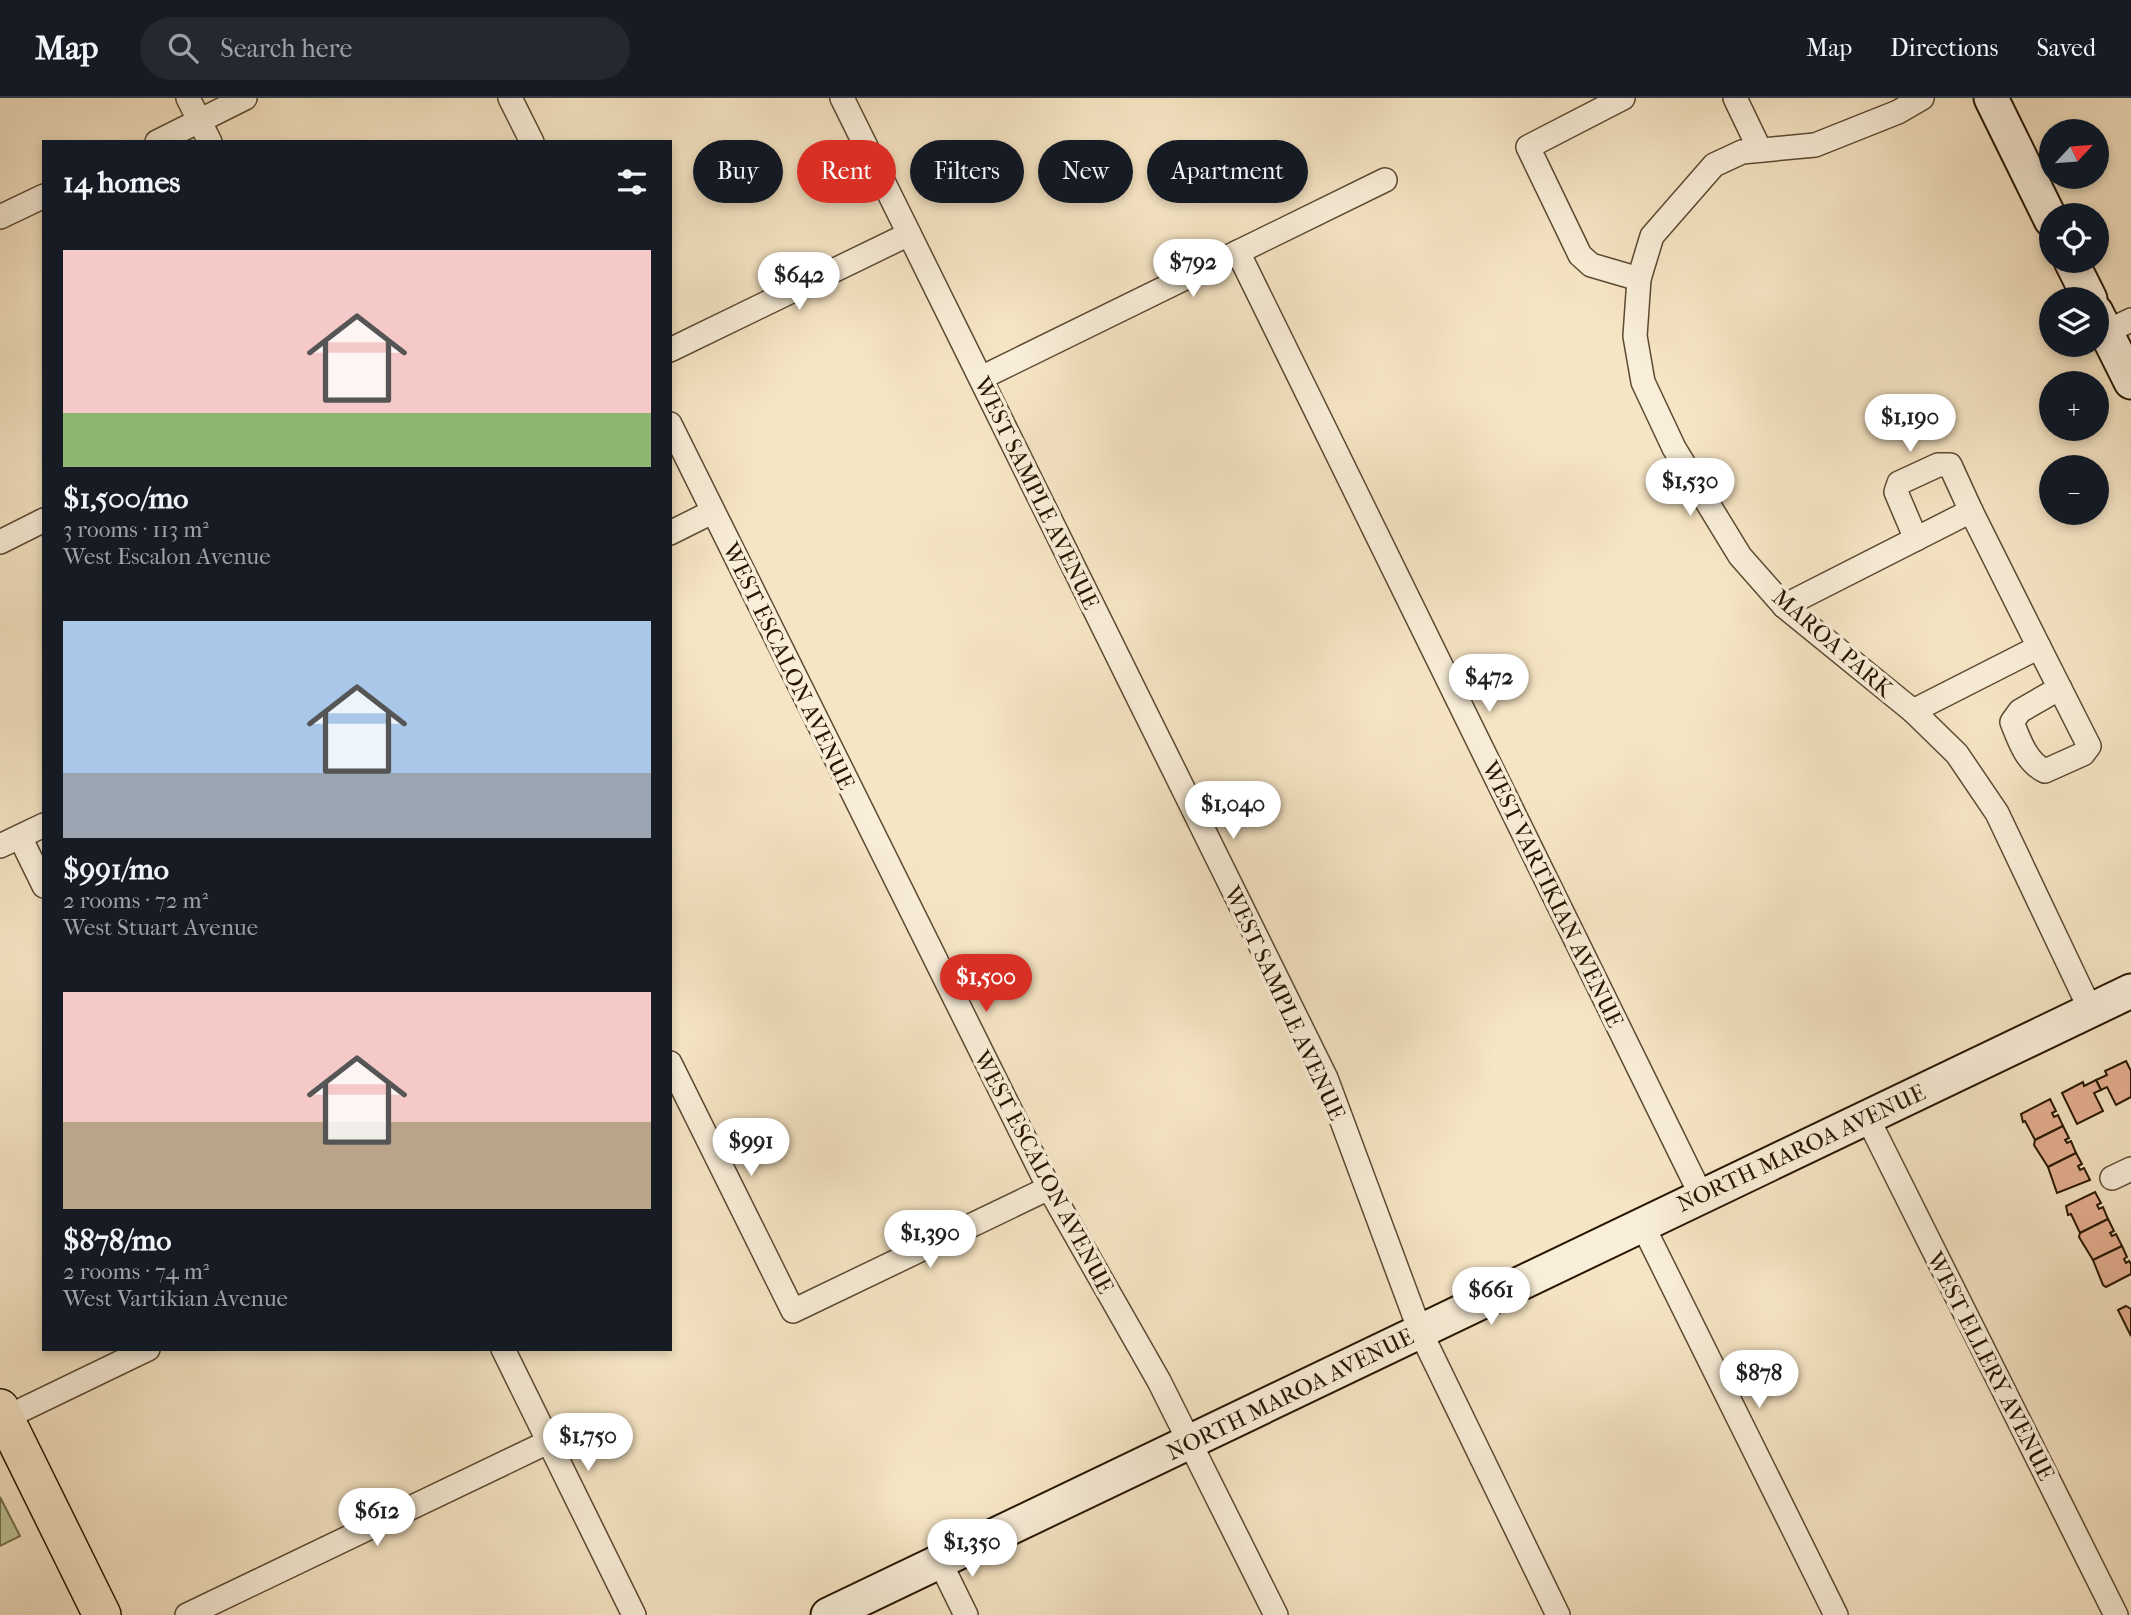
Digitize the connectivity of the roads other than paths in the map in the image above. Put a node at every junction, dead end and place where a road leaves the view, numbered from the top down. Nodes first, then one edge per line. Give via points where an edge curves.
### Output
1 (188, 98) edge
2 (245, 98) edge
3 (510, 98) edge
4 (842, 98) edge
5 (1623, 98) edge
6 (1735, 98) edge
7 (1922, 98) edge
8 (1991, 98) edge
9 (200, 121) junction
10 (160, 140) edge
11 (209, 140) edge
12 (531, 140) edge
13 (1760, 150) junction
14 (1385, 180) dead end
15 (42, 197) edge
16 (2043, 203) edge
17 (0, 217) edge
18 (909, 234) junction
19 (1238, 253) junction
20 (1639, 279) junction
21 (2111, 321) edge
22 (672, 349) edge
23 (981, 378) junction
24 (2131, 382) edge
25 (672, 428) edge
26 (1971, 511) junction
27 (712, 512) junction
28 (42, 521) edge
29 (672, 532) edge
30 (1916, 539) junction
31 (0, 542) edge
32 (1784, 606) junction
33 (2039, 647) junction
34 (2060, 688) dead end
35 (1913, 711) junction
36 (42, 826) edge
37 (10, 842) edge
38 (42, 883) edge
39 (2131, 991) edge
40 (2091, 1011) junction
41 (672, 1067) edge
42 (1867, 1116) junction
43 (1049, 1188) junction
44 (1701, 1195) junction
45 (1642, 1224) junction
46 (1420, 1331) junction
47 (143, 1351) edge
48 (504, 1351) edge
49 (2, 1413) edge
50 (548, 1442) junction
51 (1191, 1443) junction
52 (940, 1562) junction
53 (102, 1615) edge
54 (187, 1615) edge
55 (635, 1615) edge
56 (828, 1615) edge
57 (966, 1615) edge
58 (1276, 1615) edge
59 (1558, 1615) edge
60 (1836, 1615) edge
61 (2116, 1615) edge

1 - 9 street
2 - 9 street
3 - 12 street
4 - 18 street, WEST SAMPLE AVENUE
5 - 20 street via 1528,147 1580,255 1591,265
6 - 13 street
7 - 13 street, MAROA PARK via 1815,145
8 - 16 main road
9 - 10 street
9 - 11 street
13 - 20 street, MAROA PARK via 1742,152 1714,165 1684,196 1652,236
14 - 19 street
15 - 17 street
18 - 22 street
18 - 23 street, WEST SAMPLE AVENUE
19 - 23 street
19 - 44 street, WEST VARTIKIAN AVENUE
20 - 32 street, MAROA PARK via 1635,335 1643,382 1674,448 1733,545
21 - 24 main road
23 - 46 street, WEST SAMPLE AVENUE via 1326,1078
25 - 27 street, WEST ESCALON AVENUE
26 - 30 street
26 - 30 street via 1950,465 1938,465 1899,483 1896,492
26 - 33 street
27 - 29 street
27 - 43 street, WEST ESCALON AVENUE
28 - 31 street
30 - 32 street
32 - 35 street, MAROA PARK
33 - 34 street
33 - 35 street
35 - 40 street, MAROA PARK via 1957,754 1997,813
36 - 37 street
37 - 38 street
39 - 40 main road, NORTH MAROA AVENUE
40 - 42 main road, NORTH MAROA AVENUE
41 - 43 street via 793,1311
42 - 44 main road, NORTH MAROA AVENUE
42 - 61 street, WEST ELLERY AVENUE
43 - 51 street, WEST ESCALON AVENUE
44 - 45 main road, NORTH MAROA AVENUE
45 - 46 main road, NORTH MAROA AVENUE
45 - 60 street
46 - 51 main road, NORTH MAROA AVENUE
46 - 59 street, WEST SAMPLE AVENUE
47 - 49 street
48 - 50 street
49 - 53 main road
50 - 54 street
50 - 55 street
51 - 52 main road, NORTH MAROA AVENUE
51 - 58 street, WEST ESCALON AVENUE
52 - 56 main road, NORTH MAROA AVENUE
52 - 57 street

